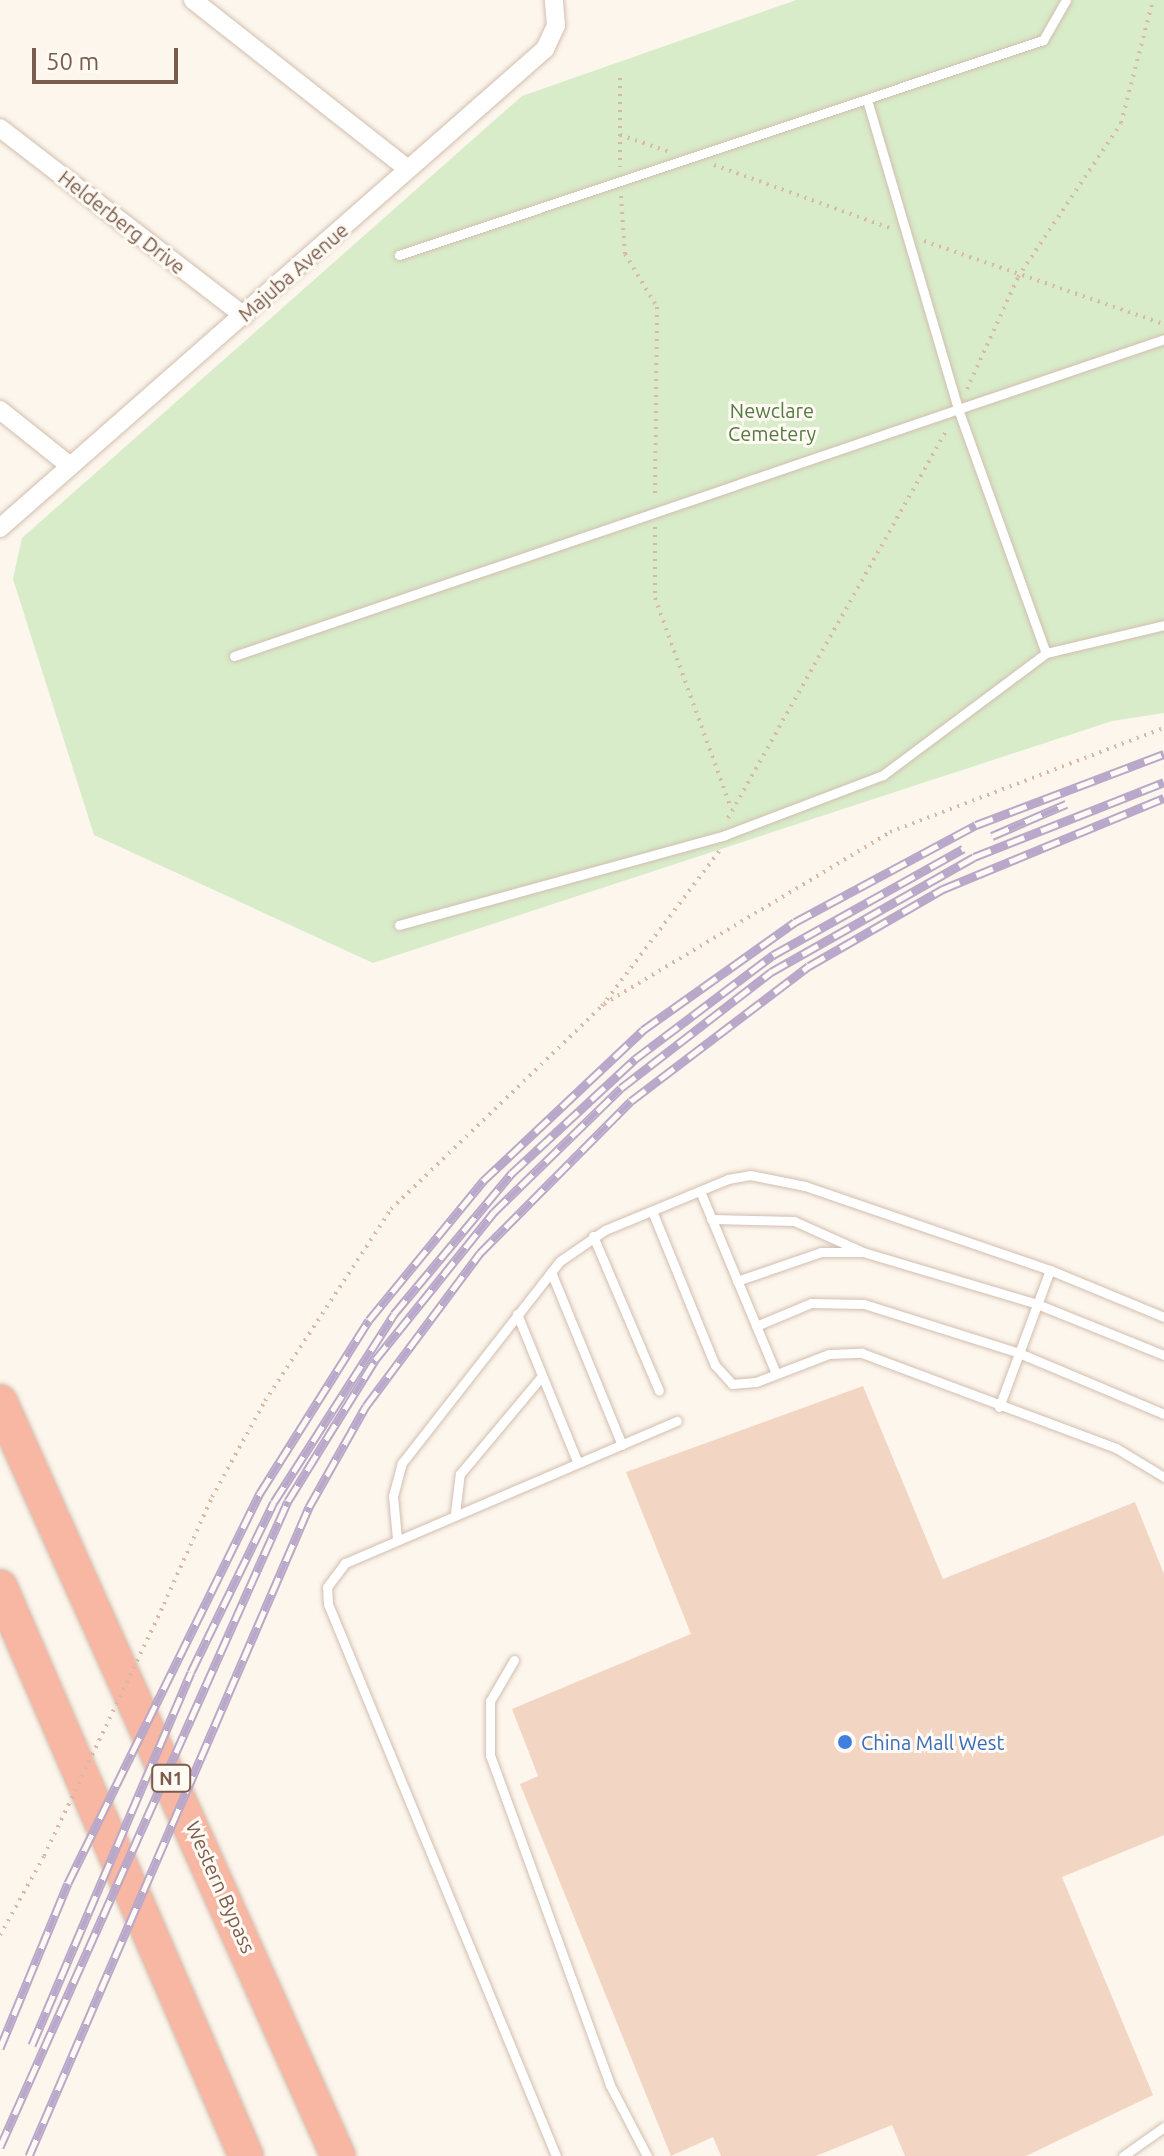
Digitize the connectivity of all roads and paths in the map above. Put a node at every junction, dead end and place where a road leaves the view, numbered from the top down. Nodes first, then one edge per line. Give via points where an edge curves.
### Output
1 (193, 0) edge
2 (554, 0) edge
3 (1066, 0) edge
4 (1153, 0) edge
5 (620, 78) dead end
6 (868, 103) junction
7 (0, 128) edge
8 (408, 169) junction
9 (620, 178) junction
10 (399, 255) dead end
11 (244, 316) junction
12 (1164, 339) edge
13 (958, 409) junction
14 (0, 410) edge
15 (69, 465) junction
16 (655, 514) junction
17 (0, 528) edge
18 (1164, 625) edge
19 (1046, 653) junction
20 (234, 656) dead end
21 (1164, 728) edge
22 (730, 805) junction
23 (725, 835) junction
24 (399, 925) dead end
25 (602, 1006) junction
26 (700, 1191) junction
27 (652, 1211) junction
28 (711, 1219) junction
29 (593, 1236) junction
30 (863, 1252) junction
31 (1050, 1270) junction
32 (551, 1272) junction
33 (737, 1281) junction
34 (1037, 1304) junction
35 (517, 1314) junction
36 (1164, 1317) edge
37 (756, 1326) junction
38 (1019, 1353) junction
39 (1164, 1355) edge
40 (776, 1374) junction
41 (541, 1377) junction
42 (659, 1391) dead end
43 (0, 1402) edge
44 (999, 1407) junction
45 (1164, 1414) edge
46 (677, 1421) dead end
47 (622, 1445) junction
48 (577, 1461) junction
49 (1164, 1477) edge
50 (455, 1513) junction
51 (397, 1539) junction
52 (0, 1587) edge
53 (514, 1660) dead end
54 (0, 1935) edge
55 (1164, 2127) edge
56 (246, 2156) edge
57 (338, 2156) edge
58 (556, 2156) edge
59 (647, 2156) edge
60 (1123, 2156) edge

1 - 8 street
2 - 8 street, Majuba Avenue via 556,25 545,49
3 - 6 lane via 1043,40
4 - 13 path via 1121,123 1018,277
5 - 9 path
6 - 9 lane
6 - 13 lane
7 - 11 street, Helderberg Drive
8 - 11 street, Majuba Avenue
9 - 10 lane
9 - 16 path via 625,254 657,307
11 - 15 street, Majuba Avenue
12 - 13 lane
13 - 16 lane
13 - 19 lane
13 - 22 path
14 - 15 street
15 - 17 street, Majuba Avenue
16 - 20 lane
16 - 22 path via 655,598
18 - 19 lane
19 - 23 lane via 883,775
21 - 25 path via 890,832
22 - 23 path
23 - 24 lane
23 - 25 path via 718,855
25 - 54 path, bridge via 391,1209 265,1401 212,1497 44,1856
26 - 27 lane
26 - 28 lane
26 - 31 lane via 750,1175 777,1178
27 - 29 lane
27 - 40 lane via 723,1377 742,1386
28 - 30 lane via 794,1221
28 - 33 lane
29 - 32 lane
29 - 42 lane
30 - 33 lane via 821,1252
30 - 34 lane
31 - 34 lane
31 - 36 lane
32 - 35 lane
32 - 47 lane
33 - 37 lane
34 - 38 lane
34 - 39 lane
35 - 41 lane
35 - 51 lane via 402,1463 393,1496
37 - 38 lane via 811,1303 864,1304
37 - 40 lane
38 - 44 lane
38 - 45 lane
40 - 44 lane via 829,1354 862,1353
41 - 48 lane
41 - 50 lane via 460,1474
43 - 57 highway, Western Bypass / N1
44 - 49 lane via 1116,1448
46 - 47 lane
47 - 48 lane
48 - 50 lane
50 - 51 lane
51 - 58 lane via 334,1572 328,1604
52 - 56 highway
53 - 59 lane via 490,1701 490,1755 610,2085
55 - 60 lane

